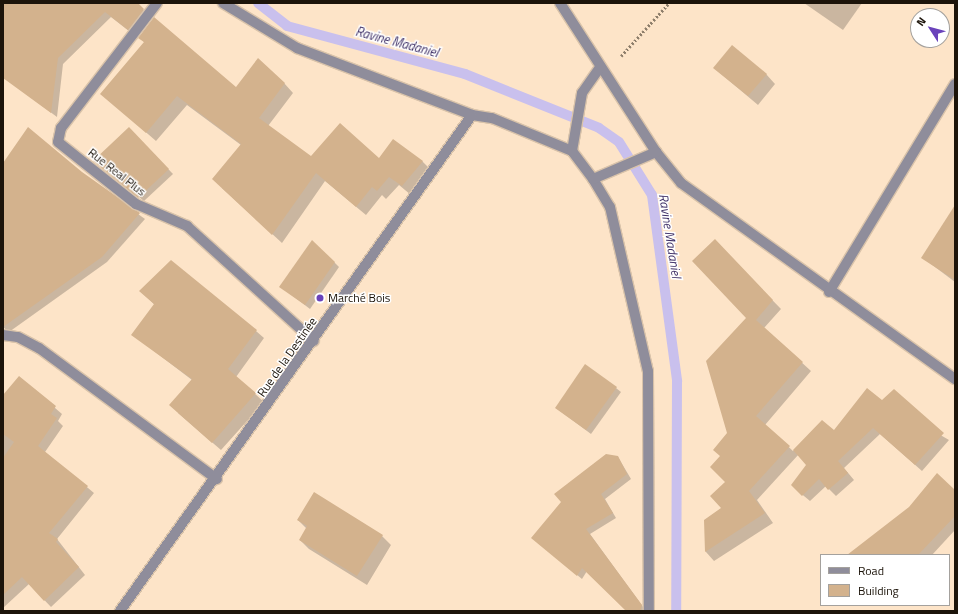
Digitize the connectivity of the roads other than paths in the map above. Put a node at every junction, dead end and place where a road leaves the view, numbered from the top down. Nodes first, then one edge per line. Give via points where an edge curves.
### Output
1 (157, 3) edge
2 (223, 3) edge
3 (560, 3) edge
4 (602, 71) junction
5 (955, 84) edge
6 (472, 115) junction
7 (572, 151) junction
8 (656, 152) junction
9 (593, 179) junction
10 (828, 292) junction
11 (3, 335) edge
12 (314, 341) junction
13 (955, 379) edge
14 (217, 479) junction
15 (120, 611) edge
16 (649, 611) edge

1 - 12 street, Rue Real Plus via 61,128 58,142 136,204 186,226
2 - 6 street via 297,48
3 - 4 street
4 - 7 street via 582,93
4 - 8 street
5 - 10 street
6 - 7 street via 492,118
6 - 12 street, Rue de la Destinée
7 - 9 street
8 - 9 street
8 - 10 street via 681,183
9 - 16 street via 610,207 648,371
10 - 13 street
11 - 14 street via 18,337 39,348
12 - 14 street, Rue de la Destinée
14 - 15 street, Rue de la Destinée

